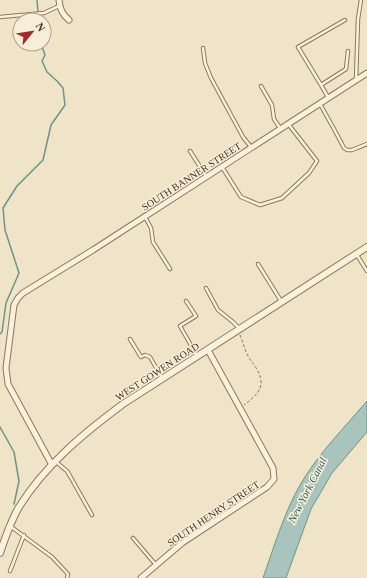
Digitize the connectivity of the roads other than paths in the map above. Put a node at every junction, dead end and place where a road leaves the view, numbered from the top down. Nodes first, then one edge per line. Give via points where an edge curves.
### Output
1 (361, 0) edge
2 (59, 3) edge
3 (0, 17) edge
4 (69, 20) dead end
5 (346, 20) dead end
6 (203, 48) dead end
7 (348, 51) dead end
8 (367, 73) edge
9 (356, 80) junction
10 (321, 85) junction
11 (261, 86) dead end
12 (329, 98) junction
13 (320, 104) junction
14 (288, 124) junction
15 (281, 129) junction
16 (367, 144) edge
17 (252, 147) junction
18 (190, 151) dead end
19 (222, 166) junction
20 (207, 176) junction
21 (145, 216) junction
22 (367, 247) edge
23 (356, 254) junction
24 (258, 264) dead end
25 (170, 270) dead end
26 (367, 271) edge
27 (206, 288) dead end
28 (186, 301) dead end
29 (282, 302) junction
30 (239, 330) junction
31 (130, 339) dead end
32 (208, 350) junction
33 (198, 356) junction
34 (162, 379) junction
35 (54, 464) junction
36 (92, 515) dead end
37 (10, 526) junction
38 (24, 535) junction
39 (133, 538) dead end
40 (0, 552) edge
41 (157, 565) junction
42 (10, 571) dead end
43 (67, 578) edge
44 (141, 578) edge

1 - 9 lane
2 - 3 lane via 44,13
2 - 4 street via 63,14
5 - 10 lane via 298,47
6 - 17 lane via 211,78 243,137
7 - 10 lane via 346,69
8 - 9 street, SOUTH BANNER STREET
9 - 12 street, SOUTH BANNER STREET
10 - 12 lane
11 - 15 lane via 272,105 274,119
12 - 13 street, SOUTH BANNER STREET
13 - 14 street, SOUTH BANNER STREET
13 - 16 lane via 344,148 352,150
14 - 15 street, SOUTH BANNER STREET
14 - 19 lane via 317,161 309,173 282,198 260,205 241,197
15 - 17 street, SOUTH BANNER STREET
17 - 19 street, SOUTH BANNER STREET
18 - 20 lane
19 - 20 street, SOUTH BANNER STREET
20 - 21 street, SOUTH BANNER STREET
21 - 25 lane via 151,228 153,242
21 - 35 street, SOUTH BANNER STREET via 23,293 14,305 6,377
22 - 23 street, WEST GOWEN ROAD
23 - 26 lane
23 - 29 street, WEST GOWEN ROAD
24 - 29 lane
27 - 30 lane via 218,310
28 - 33 lane via 196,316 180,326
29 - 30 street, WEST GOWEN ROAD
30 - 32 street, WEST GOWEN ROAD
31 - 34 lane via 140,357 150,357
32 - 33 street, WEST GOWEN ROAD
32 - 41 street, SOUTH HENRY STREET via 273,468 274,479 268,487 182,543
33 - 34 street, WEST GOWEN ROAD
34 - 35 street, WEST GOWEN ROAD via 90,429
35 - 36 lane via 67,471
35 - 37 street, WEST GOWEN ROAD via 18,510
37 - 38 lane
37 - 40 street, WEST GOWEN ROAD
38 - 42 lane
38 - 43 lane via 61,565 68,574
39 - 41 lane
41 - 44 street, SOUTH HENRY STREET

